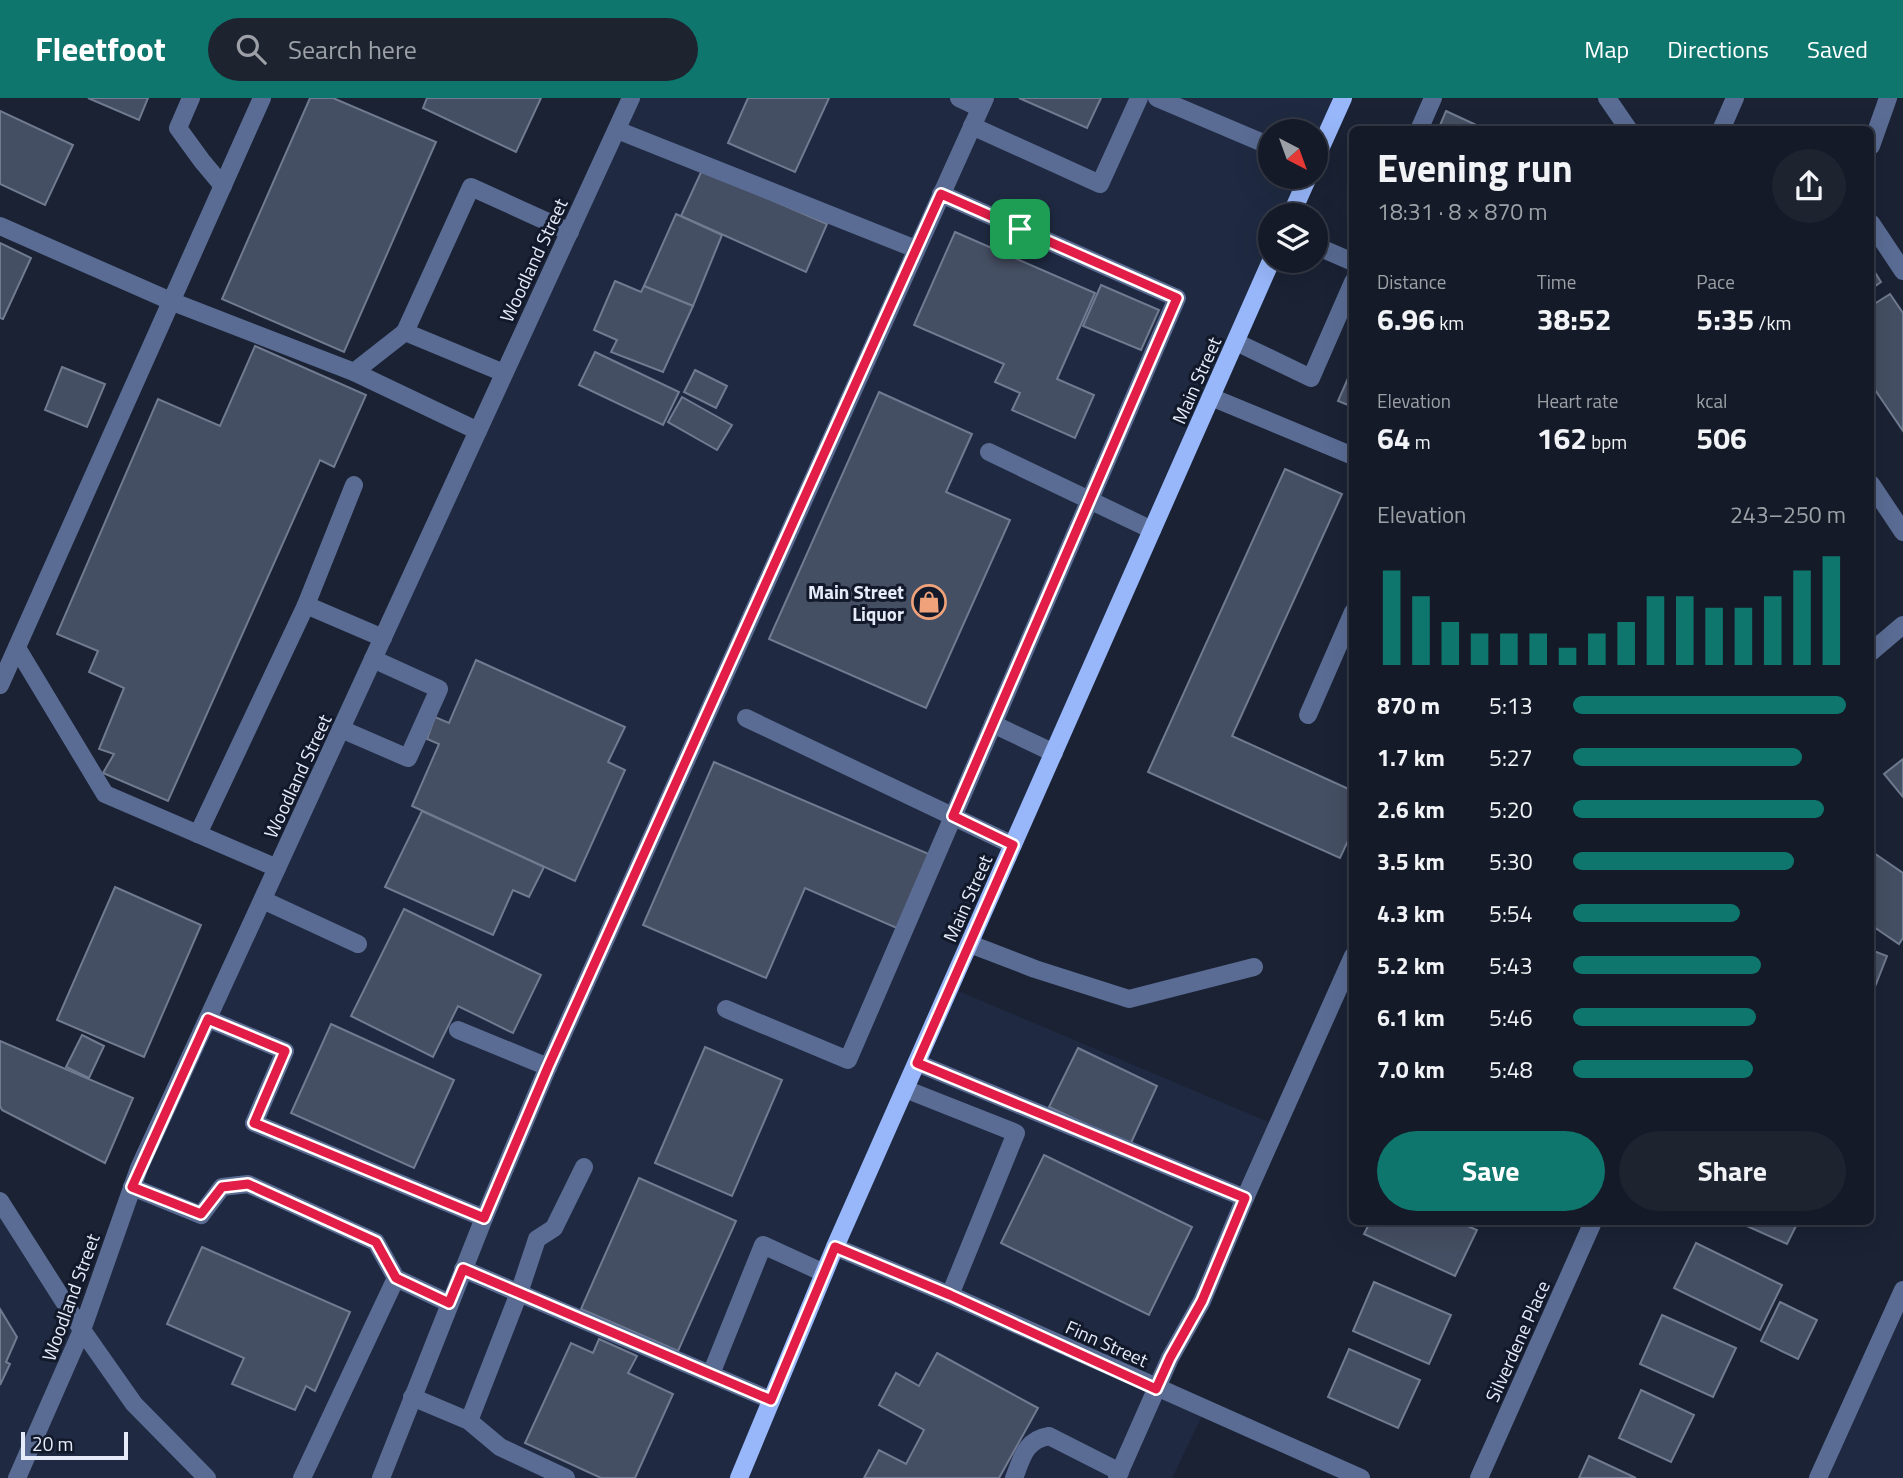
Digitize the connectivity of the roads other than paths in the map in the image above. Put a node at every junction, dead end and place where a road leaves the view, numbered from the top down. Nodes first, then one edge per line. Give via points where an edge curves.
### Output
1 (191, 98) edge
2 (262, 98) edge
3 (630, 98) edge
4 (959, 98) edge
5 (1139, 98) edge
6 (1157, 98) edge
7 (1343, 98) edge
8 (1433, 98) edge
9 (1607, 98) edge
10 (1735, 98) edge
11 (1888, 98) edge
12 (982, 103) edge
13 (972, 126) junction
14 (1421, 126) edge
15 (1626, 126) edge
16 (1723, 126) edge
17 (617, 130) junction
18 (1328, 132) edge
19 (1874, 137) edge
20 (1258, 141) edge
21 (223, 186) junction
22 (941, 194) junction
23 (0, 226) edge
24 (1874, 228) edge
25 (570, 232) junction
26 (916, 249) junction
27 (1328, 251) edge
28 (1349, 260) edge
29 (1903, 271) edge
30 (1266, 273) edge
31 (1349, 291) edge
32 (173, 302) junction
33 (405, 332) junction
34 (1236, 342) junction
35 (354, 372) junction
36 (504, 373) junction
37 (1211, 397) junction
38 (478, 431) junction
39 (989, 452) dead end
40 (1349, 455) edge
41 (355, 485) dead end
42 (1874, 488) edge
43 (1090, 500) junction
44 (1152, 530) junction
45 (1903, 531) edge
46 (306, 605) junction
47 (1349, 621) edge
48 (1903, 625) edge
49 (383, 638) junction
50 (16, 648) junction
51 (1874, 649) edge
52 (1335, 652) junction
53 (1349, 658) edge
54 (373, 659) junction
55 (0, 685) edge
56 (1308, 715) dead end
57 (746, 718) dead end
58 (993, 724) junction
59 (341, 729) junction
60 (1054, 753) junction
61 (953, 816) junction
62 (198, 834) junction
63 (1013, 845) junction
64 (277, 868) junction
65 (262, 900) junction
66 (358, 943) dead end
67 (970, 944) junction
68 (1349, 965) edge
69 (1254, 967) dead end
70 (726, 1009) dead end
71 (208, 1019) junction
72 (458, 1030) dead end
73 (917, 1063) junction
74 (548, 1067) junction
75 (905, 1089) junction
76 (584, 1167) dead end
77 (132, 1187) junction
78 (1245, 1198) junction
79 (0, 1201) edge
80 (484, 1218) junction
81 (1592, 1225) edge
82 (835, 1247) junction
83 (463, 1269) junction
84 (824, 1273) junction
85 (396, 1278) junction
86 (1903, 1290) edge
87 (519, 1293) junction
88 (950, 1295) junction
89 (449, 1303) junction
90 (82, 1330) junction
91 (710, 1374) junction
92 (1156, 1389) junction
93 (412, 1397) junction
94 (771, 1400) junction
95 (470, 1421) junction
96 (1119, 1475) edge
97 (17, 1478) edge
98 (207, 1478) edge
99 (302, 1478) edge
100 (381, 1478) edge
101 (566, 1478) edge
102 (738, 1478) edge
103 (1013, 1478) edge
104 (1361, 1478) edge
105 (1479, 1478) edge
106 (1818, 1478) edge

1 - 21 street via 178,128
2 - 21 street
3 - 17 street, Woodland Street
4 - 12 street
5 - 13 street via 1100,184
6 - 20 street
7 - 18 main road
8 - 14 street
9 - 15 street
10 - 16 street
11 - 19 street
12 - 13 street
13 - 22 street
17 - 25 street, Woodland Street
17 - 26 street
21 - 32 street
22 - 26 street
22 - 43 street via 1177,298
23 - 32 street
24 - 29 street
25 - 33 street via 471,187
25 - 36 street, Woodland Street
26 - 74 street
27 - 28 street
30 - 34 main road, Main Street
31 - 34 street via 1311,378
32 - 35 street
32 - 50 street
33 - 35 street
33 - 36 street
34 - 37 main road, Main Street
35 - 38 street
36 - 38 street, Woodland Street
37 - 40 street
37 - 44 main road, Main Street
38 - 49 street, Woodland Street
39 - 43 street
41 - 46 street
42 - 45 street
43 - 44 street
43 - 58 street
44 - 60 main road, Main Street
46 - 49 street
46 - 62 street
47 - 52 street
48 - 51 street
49 - 54 street, Woodland Street
50 - 55 street
50 - 62 street via 105,794
52 - 53 street
52 - 56 street
54 - 59 street, Woodland Street
54 - 59 street via 439,689 408,758
57 - 61 street
58 - 60 street
58 - 61 street
59 - 64 street, Woodland Street
60 - 63 main road, Main Street
61 - 63 street
61 - 70 street via 848,1060
62 - 64 street
63 - 67 main road, Main Street
64 - 65 street, Woodland Street
65 - 66 street
65 - 71 street, Woodland Street
67 - 69 street via 1129,999
67 - 73 main road, Main Street
68 - 78 street
71 - 77 street, Woodland Street
71 - 80 street via 285,1051 254,1123
72 - 74 street
73 - 75 main road, Main Street
73 - 78 street
74 - 80 street
75 - 82 main road, Main Street
75 - 88 street via 1016,1133
76 - 87 street via 554,1228 537,1239
77 - 85 street via 201,1214 222,1187 248,1184 376,1242
77 - 90 street, Woodland Street
78 - 92 street via 1202,1301
79 - 90 street
80 - 83 street
81 - 105 street, Silverdene Place
82 - 84 main road, Main Street
82 - 88 street, Finn Street
83 - 87 street
83 - 89 street
84 - 91 street via 764,1245
84 - 94 main road, Main Street
85 - 89 street
85 - 99 street
86 - 106 street
87 - 91 street
87 - 95 street
88 - 92 street, Finn Street
89 - 93 street
90 - 97 street, Woodland Street
90 - 98 street via 134,1404
91 - 94 street
92 - 96 street
92 - 104 street, Finn Street
93 - 95 street
93 - 100 street
94 - 102 main road, Main Street
95 - 101 street via 500,1447
96 - 103 street via 1049,1436 1036,1438 1026,1449

